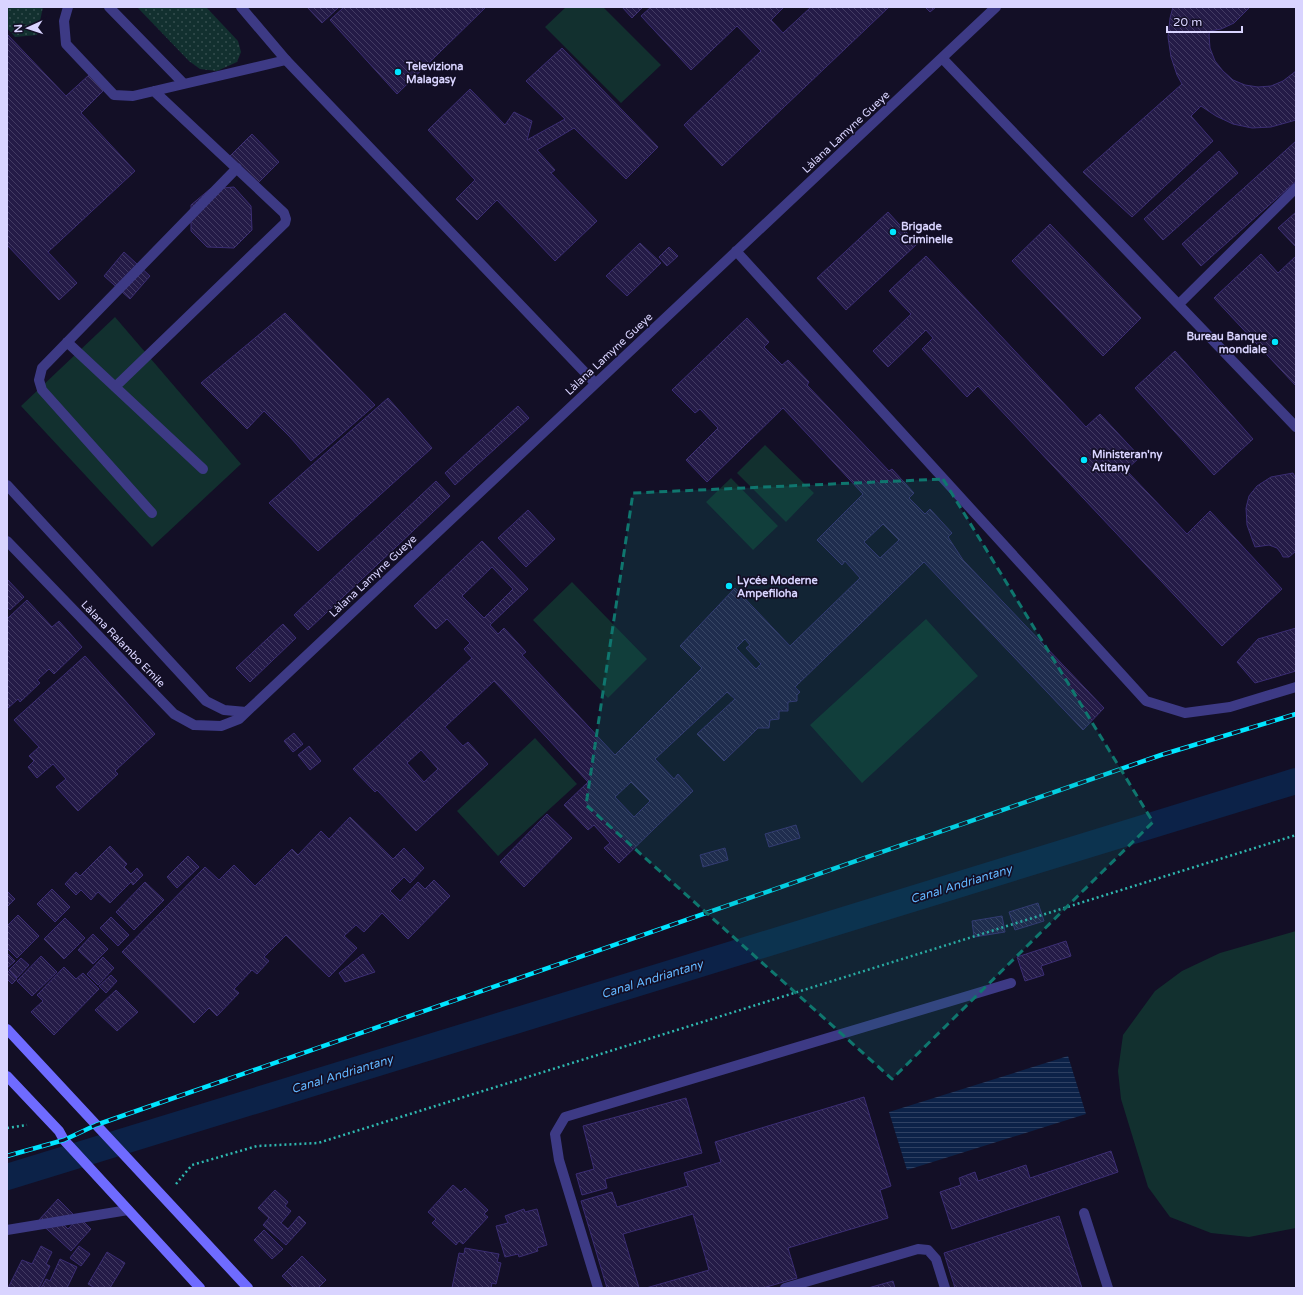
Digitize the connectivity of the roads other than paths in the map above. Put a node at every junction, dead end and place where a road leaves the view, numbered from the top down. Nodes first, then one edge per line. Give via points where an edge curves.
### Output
1 (68, 7) edge
2 (109, 7) edge
3 (241, 7) edge
4 (996, 7) edge
5 (942, 58) junction
6 (286, 60) junction
7 (184, 84) junction
8 (154, 91) junction
9 (237, 168) junction
10 (1296, 188) edge
11 (736, 251) junction
12 (1179, 304) junction
13 (67, 342) junction
14 (595, 383) junction
15 (115, 387) junction
16 (1296, 427) edge
17 (203, 469) dead end
18 (7, 485) edge
19 (152, 514) dead end
20 (7, 541) edge
21 (1296, 687) edge
22 (243, 715) junction
23 (1011, 983) dead end
24 (7, 1029) edge
25 (7, 1076) edge
26 (128, 1210) junction
27 (1084, 1213) dead end
28 (7, 1230) edge
29 (200, 1288) edge
30 (248, 1288) edge
31 (598, 1288) edge
32 (785, 1288) edge
33 (945, 1288) edge
34 (1108, 1288) edge

1 - 8 street via 64,21 66,44 114,95 133,96
2 - 7 street
3 - 6 street
4 - 5 street, Làlana Lamyne Gueye
5 - 11 street, Làlana Lamyne Gueye
5 - 12 street
6 - 7 street
6 - 14 street
7 - 8 street
8 - 9 street
9 - 13 street
9 - 15 street via 284,213 285,223
10 - 12 street
11 - 14 street, Làlana Lamyne Gueye
11 - 21 street via 1146,702 1185,713 1230,706
12 - 16 street
13 - 15 street
13 - 19 street via 42,368 39,380 42,390
14 - 22 street, Làlana Lamyne Gueye
15 - 17 street
18 - 22 street via 206,701 224,710
20 - 22 street, Làlana Ralambo Emile via 174,714 194,725 221,726
23 - 31 street via 565,1117 555,1134 559,1160
24 - 30 main road
25 - 26 main road
26 - 28 street
26 - 29 main road
27 - 34 street
32 - 33 street via 918,1249 928,1250 936,1259

